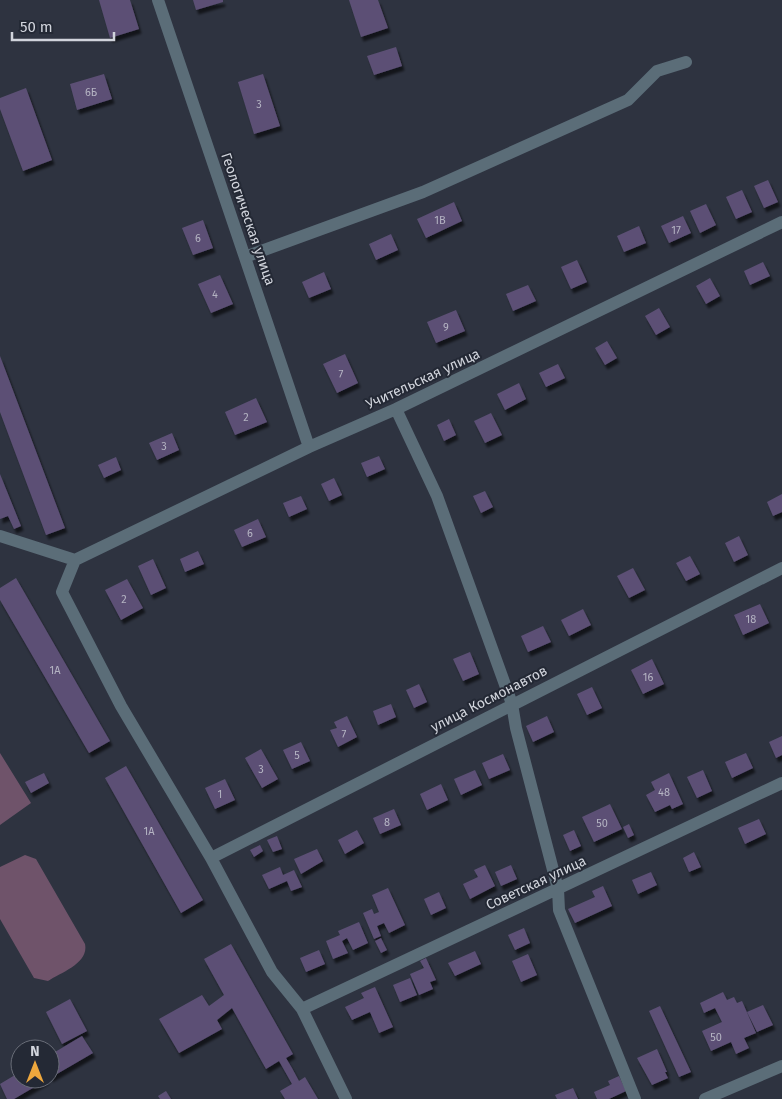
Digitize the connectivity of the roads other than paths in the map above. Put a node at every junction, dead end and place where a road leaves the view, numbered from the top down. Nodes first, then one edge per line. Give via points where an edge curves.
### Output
1 (158, 0) edge
2 (686, 62) dead end
3 (782, 222) edge
4 (245, 257) junction
5 (396, 409) junction
6 (309, 447) junction
7 (0, 536) edge
8 (75, 560) junction
9 (782, 568) edge
10 (512, 704) junction
11 (782, 783) edge
12 (211, 858) junction
13 (558, 889) junction
14 (302, 1010) junction
15 (782, 1066) edge
16 (346, 1099) edge
17 (635, 1099) edge
18 (705, 1099) edge

1 - 4 street, Геологическая улица
2 - 4 street via 657,71 628,100 432,188
3 - 5 street, Учительская улица
4 - 6 street, Геологическая улица
5 - 6 street, Учительская улица
5 - 10 street via 437,496
6 - 8 street, Учительская улица
7 - 8 street
8 - 12 street via 62,592 121,706
9 - 10 street, улица Космонавтов
10 - 12 street, улица Космонавтов
10 - 13 street
11 - 13 street, Советская улица
12 - 14 street via 272,972
13 - 14 street, Советская улица
13 - 17 street via 559,910
14 - 16 street
15 - 18 street

